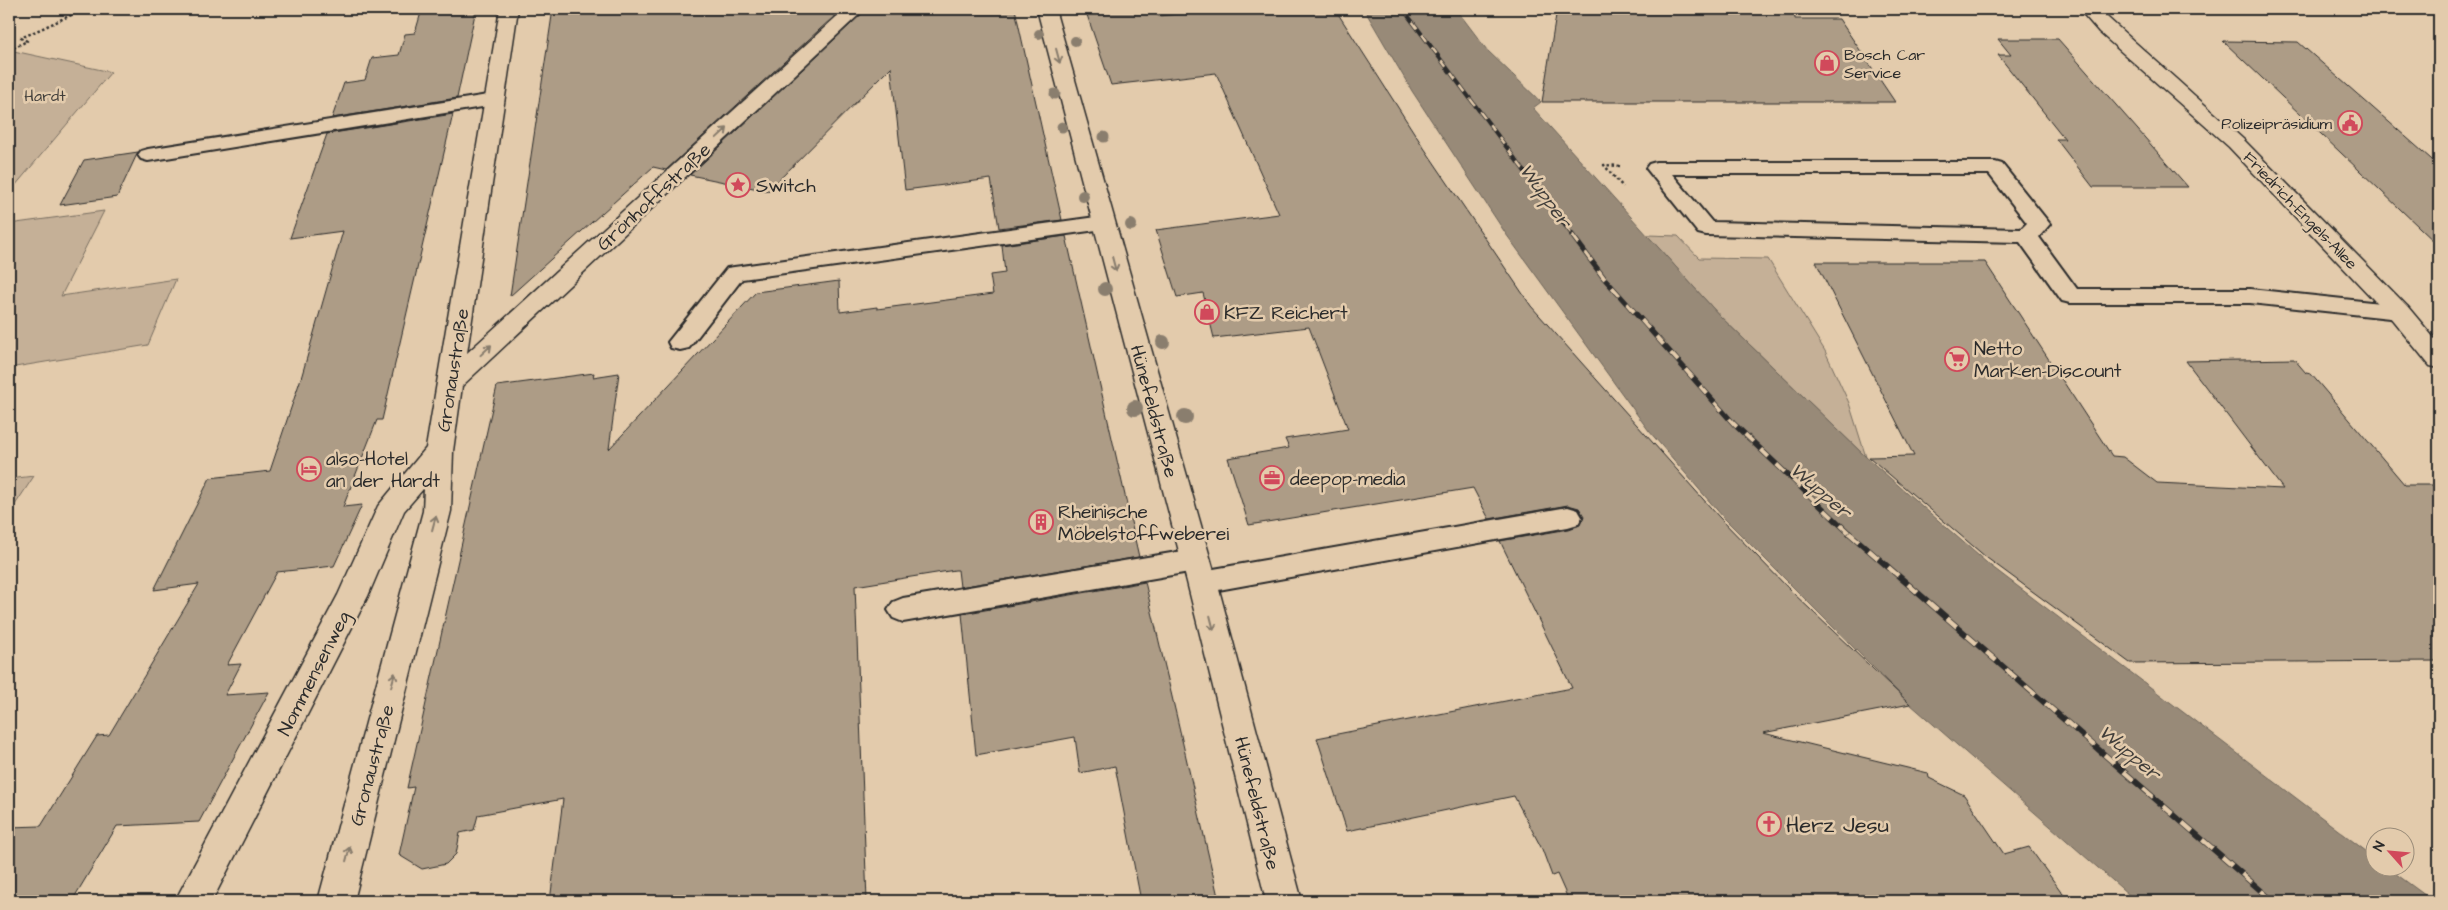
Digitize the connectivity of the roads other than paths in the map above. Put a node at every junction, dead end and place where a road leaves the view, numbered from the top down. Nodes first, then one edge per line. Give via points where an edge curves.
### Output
1 (509, 9) edge
2 (856, 9) edge
3 (1046, 9) edge
4 (2088, 9) edge
5 (494, 100) junction
6 (148, 155) dead end
7 (1103, 223) junction
8 (2027, 236) junction
9 (2399, 312) junction
10 (680, 342) dead end
11 (2439, 360) edge
12 (450, 383) junction
13 (439, 451) junction
14 (1568, 517) dead end
15 (1198, 571) junction
16 (904, 610) dead end
17 (193, 901) edge
18 (336, 901) edge
19 (1284, 901) edge

1 - 5 street, Gronaustraße
12 -> 2 street, Grönhoffstraße
3 -> 7 street, Hünefeldstraße
4 - 9 street, Friedrich-Engels-Allee via 2236,143
5 - 6 lane
5 - 12 street, Gronaustraße
7 - 10 lane via 736,273
7 -> 15 street, Hünefeldstraße
8 - 8 lane via 1706,228 1656,168 1995,168 2039,224
8 - 9 lane via 2070,296 2250,296
9 - 11 street, Friedrich-Engels-Allee
12 - 13 street, Gronaustraße
13 - 17 street, Nommensenweg via 392,506 352,596
18 -> 13 street, Gronaustraße via 437,511
14 - 15 lane
15 - 16 lane
15 -> 19 street, Hünefeldstraße

